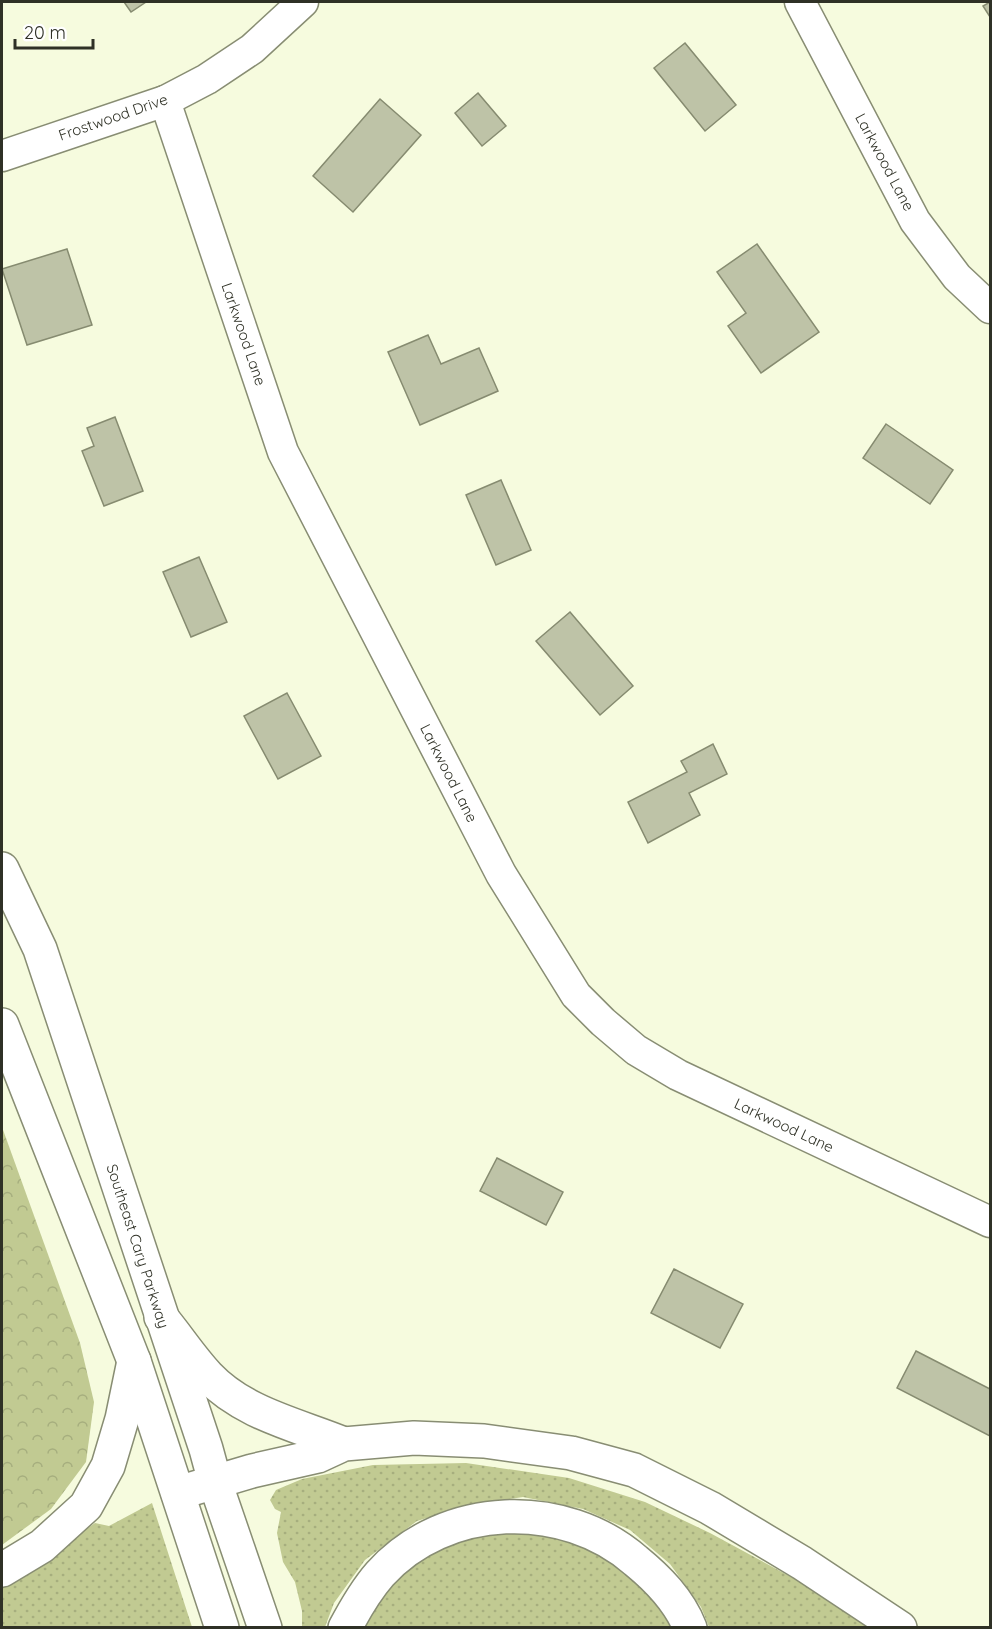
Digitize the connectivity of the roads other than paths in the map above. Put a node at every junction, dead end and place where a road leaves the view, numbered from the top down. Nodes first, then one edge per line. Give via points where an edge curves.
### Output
1 (303, 2) edge
2 (800, 2) edge
3 (165, 101) junction
4 (2, 156) edge
5 (990, 308) edge
6 (2, 869) edge
7 (2, 1025) edge
8 (990, 1222) edge
9 (161, 1317) junction
10 (134, 1360) junction
11 (344, 1444) junction
12 (215, 1482) junction
13 (178, 1493) junction
14 (2, 1570) edge
15 (222, 1628) edge
16 (265, 1628) edge
17 (345, 1628) edge
18 (690, 1628) edge
19 (900, 1628) edge

1 - 3 street, Frostwood Drive via 252,49
2 - 5 street, Larkwood Lane via 915,221 957,278
3 - 4 street, Frostwood Drive
3 - 8 street, Larkwood Lane via 284,452 501,874 576,995 636,1050 678,1075
6 - 9 main road, Southeast Cary Parkway via 40,949
7 - 10 main road
9 - 11 main road via 208,1376 231,1394 263,1414
9 - 12 main road, Southeast Cary Parkway
10 - 13 main road
10 - 14 main road via 108,1466 87,1506 42,1546
11 - 12 main road via 318,1456
11 - 19 main road via 414,1438 484,1441 571,1453 634,1470 710,1508
12 - 13 main road
12 - 16 main road, Southeast Cary Parkway
13 - 15 main road
17 - 18 main road via 380,1574 404,1553 435,1534 466,1523 516,1515 563,1522 609,1541 663,1585

